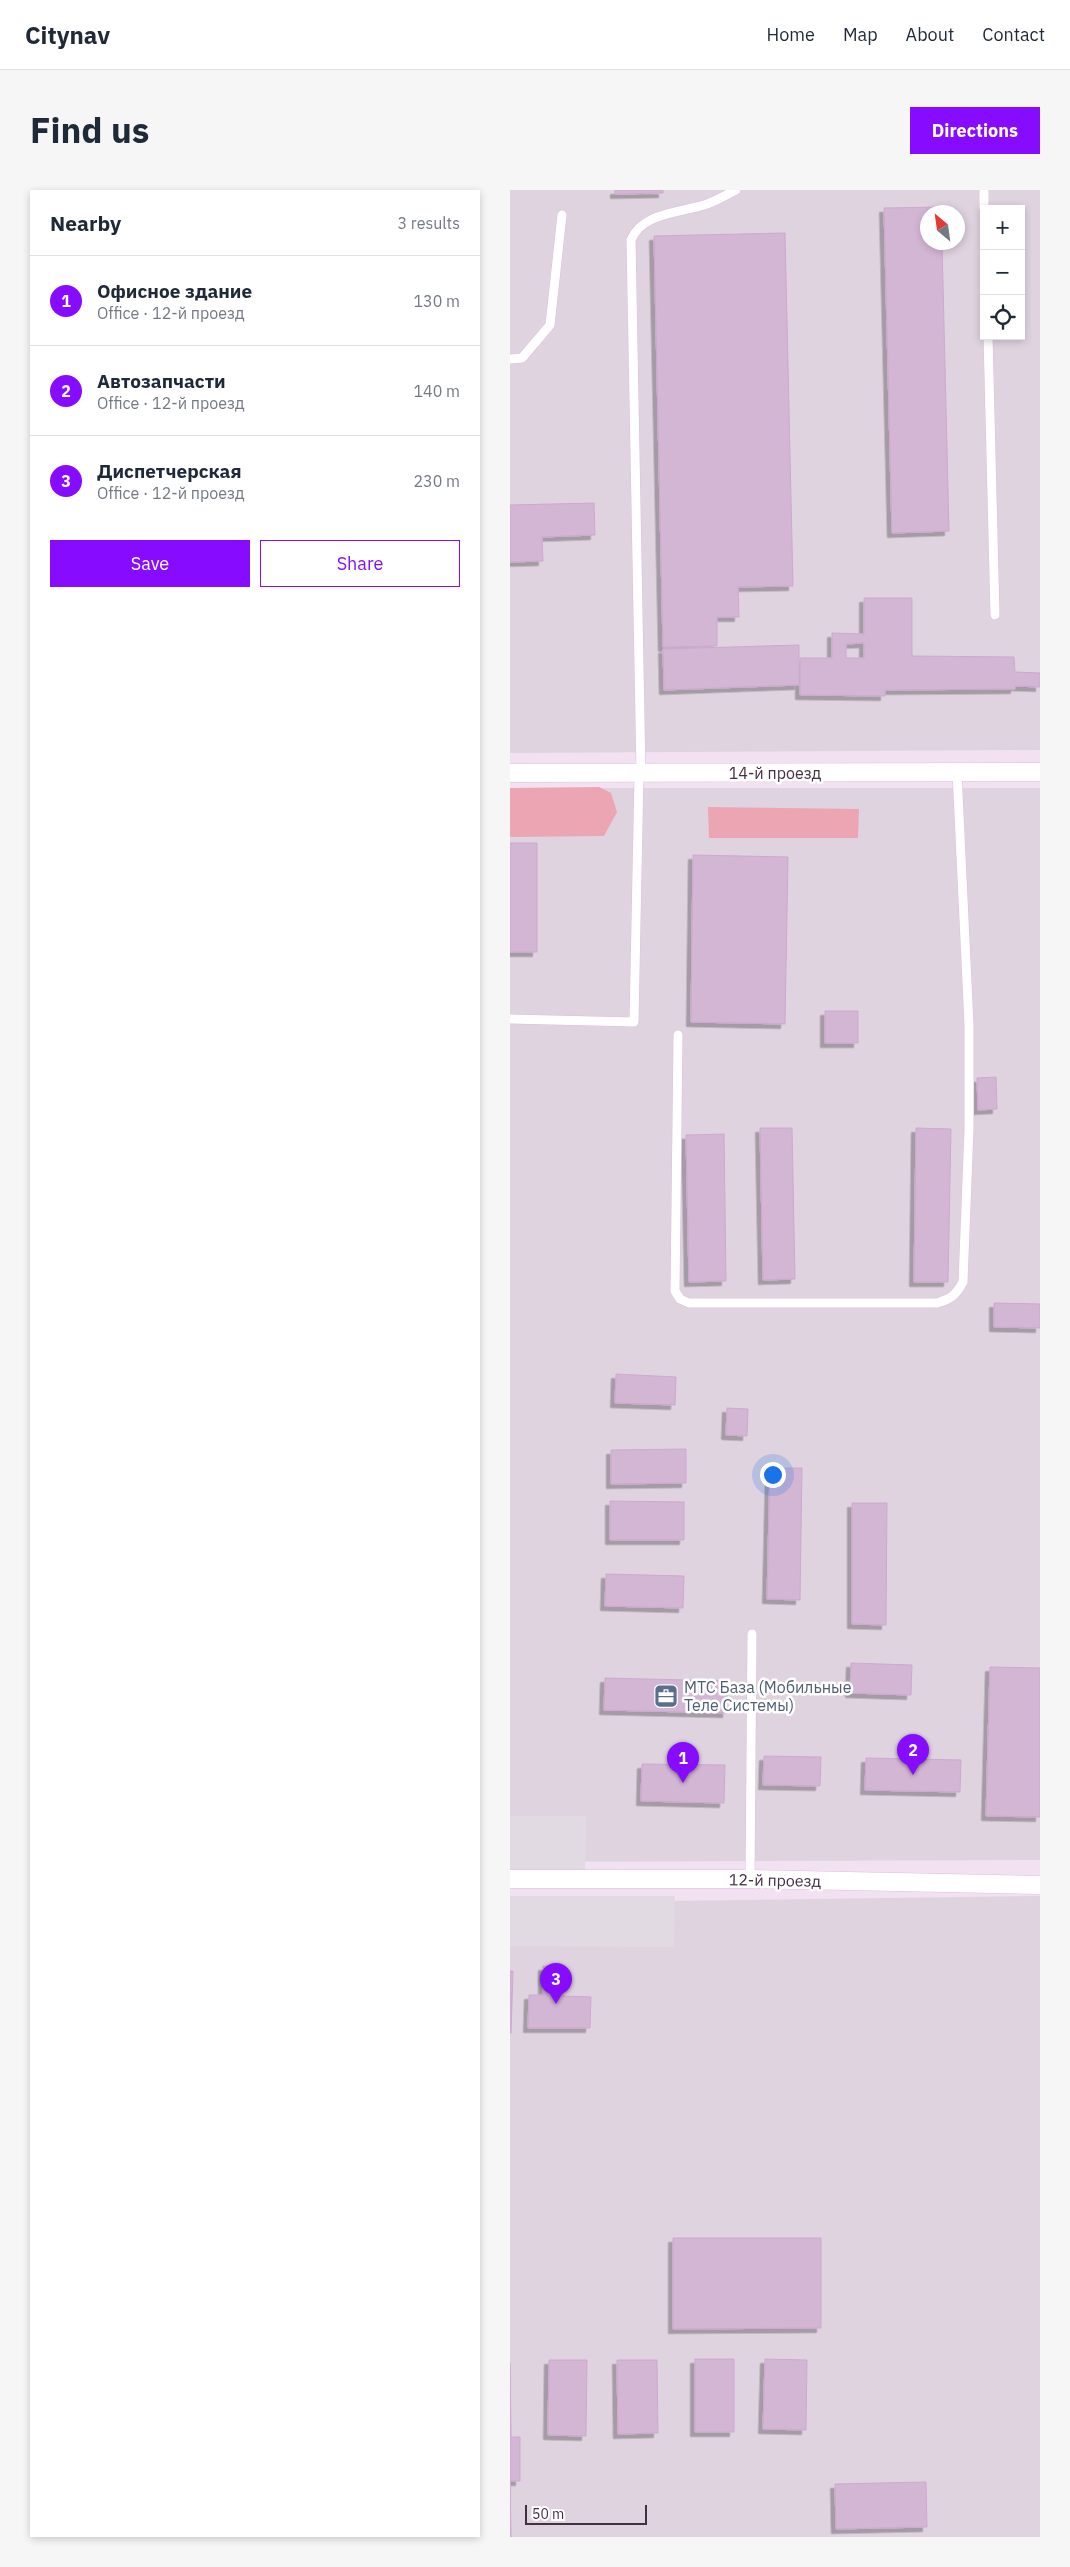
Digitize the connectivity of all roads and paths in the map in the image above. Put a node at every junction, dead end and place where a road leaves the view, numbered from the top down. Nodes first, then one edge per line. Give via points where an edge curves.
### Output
1 (736, 190) edge
2 (984, 190) edge
3 (984, 205) edge
4 (562, 214) dead end
5 (988, 340) edge
6 (510, 358) edge
7 (995, 615) dead end
8 (957, 772) junction
9 (1040, 772) edge
10 (510, 773) edge
11 (640, 773) junction
12 (510, 1020) edge
13 (678, 1035) dead end
14 (752, 1634) dead end
15 (510, 1879) edge
16 (750, 1879) junction
17 (1040, 1885) edge

1 - 11 lane via 707,204 648,220 636,228 631,240
2 - 3 lane
4 - 6 lane via 550,326 522,358
5 - 7 lane
8 - 9 street, 14-й проезд
8 - 11 street, 14-й проезд
8 - 13 lane via 969,1026 963,1282 957,1294 937,1303 689,1303 680,1299 674,1290
10 - 11 street, 14-й проезд
11 - 12 lane via 634,1022
14 - 16 lane
15 - 16 street, 12-й проезд
16 - 17 street, 12-й проезд

